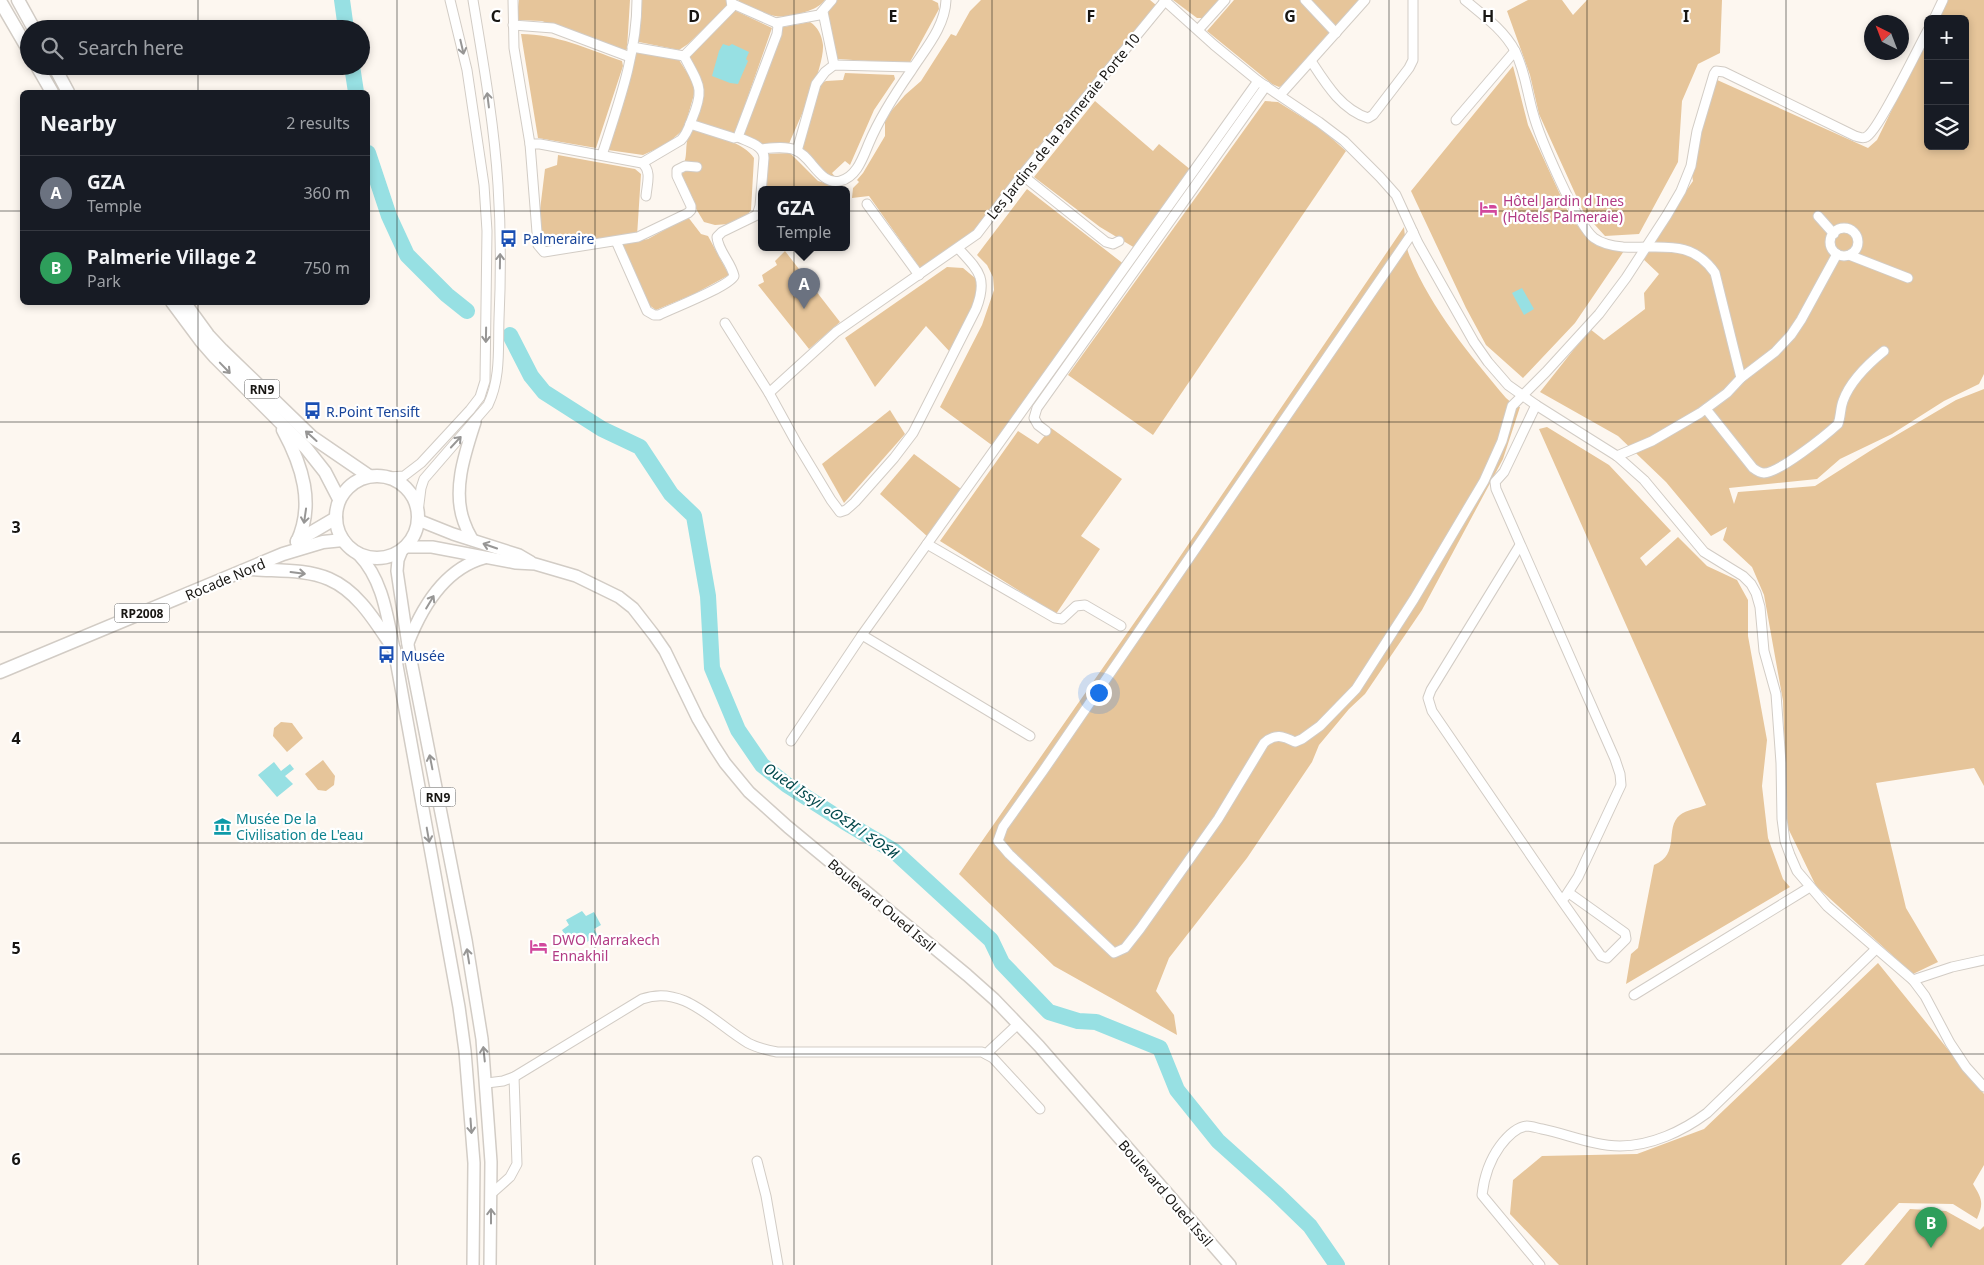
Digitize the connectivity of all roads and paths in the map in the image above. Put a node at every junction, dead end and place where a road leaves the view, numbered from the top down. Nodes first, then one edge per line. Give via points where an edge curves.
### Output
1 (18, 0) edge
2 (450, 0) edge
3 (473, 0) edge
4 (512, 0) edge
5 (637, 0) edge
6 (832, 0) edge
7 (946, 0) edge
8 (1164, 0) edge
9 (1225, 0) edge
10 (1305, 0) edge
11 (1365, 0) edge
12 (1413, 0) edge
13 (1465, 0) edge
14 (1944, 0) edge
15 (0, 1) edge
16 (732, 2) edge
17 (823, 12) junction
18 (1936, 15) edge
19 (29, 20) edge
20 (776, 23) junction
21 (513, 25) junction
22 (1198, 30) junction
23 (1336, 32) junction
24 (20, 35) edge
25 (1924, 37) edge
26 (632, 47) junction
27 (1515, 51) junction
28 (684, 56) junction
29 (630, 57) junction
30 (1311, 62) junction
31 (834, 65) junction
32 (913, 67) junction
33 (43, 75) edge
34 (59, 75) edge
35 (1258, 81) junction
36 (1266, 86) junction
37 (51, 90) edge
38 (67, 90) edge
39 (1280, 95) junction
40 (1456, 120) dead end
41 (690, 124) junction
42 (738, 137) junction
43 (530, 144) junction
44 (761, 148) junction
45 (798, 150) junction
46 (602, 155) junction
47 (642, 163) junction
48 (697, 167) dead end
49 (1022, 175) junction
50 (762, 186) edge
51 (646, 196) dead end
52 (867, 204) dead end
53 (758, 213) edge
54 (1818, 216) dead end
55 (1413, 232) junction
56 (1834, 234) junction
57 (616, 241) junction
58 (1119, 242) dead end
59 (958, 248) junction
60 (1644, 248) junction
61 (1837, 254) junction
62 (1849, 255) junction
63 (919, 275) junction
64 (1908, 278) dead end
65 (174, 305) edge
66 (186, 305) edge
67 (725, 323) dead end
68 (1884, 351) dead end
69 (1741, 378) junction
70 (770, 393) junction
71 (1521, 395) junction
72 (1536, 405) junction
73 (1706, 409) junction
74 (278, 421) junction
75 (475, 422) junction
76 (1046, 432) dead end
77 (1617, 456) junction
78 (369, 476) junction
79 (389, 477) junction
80 (340, 499) junction
81 (418, 516) junction
82 (336, 518) junction
83 (472, 539) junction
84 (343, 540) junction
85 (297, 542) junction
86 (928, 544) junction
87 (1520, 545) junction
88 (403, 548) junction
89 (283, 554) junction
90 (359, 555) junction
91 (486, 557) junction
92 (535, 564) junction
93 (250, 568) junction
94 (1121, 626) dead end
95 (862, 635) junction
96 (408, 645) junction
97 (394, 649) junction
98 (0, 672) edge
99 (1030, 736) dead end
100 (791, 741) dead end
101 (1810, 888) junction
102 (1569, 893) junction
103 (1562, 901) junction
104 (1876, 949) junction
105 (1984, 960) edge
106 (1913, 980) junction
107 (1634, 995) dead end
108 (1018, 1024) junction
109 (986, 1054) junction
110 (514, 1077) junction
111 (487, 1082) junction
112 (1984, 1087) edge
113 (1040, 1109) dead end
114 (758, 1161) dead end
115 (491, 1194) junction
116 (473, 1265) edge
117 (490, 1265) edge
118 (778, 1265) edge
119 (1230, 1265) edge
120 (1540, 1265) edge

1 - 19 highway
2 -> 79 street via 467,70 484,185 486,369 483,389 470,410 414,469 404,476
75 -> 3 street via 493,396 498,372 500,238 498,183
4 - 21 street
5 - 26 street
6 - 17 street
7 - 32 street via 938,30
8 - 22 street
8 - 49 street, Les Jardins de la Palmeraie Porte 10
9 - 22 street
10 - 23 street
11 - 23 street
12 - 30 street via 1413,60 1373,116 1363,117 1339,99
13 - 27 street via 1500,30
14 - 18 street
15 - 24 highway
16 - 20 street
16 - 28 street via 730,10
17 - 20 street
17 - 31 street
20 - 42 street via 777,34
21 - 29 street via 553,28
21 - 43 street
22 - 35 street
23 - 30 street
25 - 60 street via 1880,119 1864,138 1716,71 1687,178
26 - 28 street
26 - 29 street
27 - 40 street
27 - 60 street via 1524,72 1537,128 1585,228 1606,244
28 - 41 street via 701,90
29 - 46 street
30 - 39 street
31 - 32 street
31 - 45 street via 816,84
32 - 45 street via 881,116 857,170 850,176 840,181 825,178
33 - 37 highway
34 - 38 highway
35 - 36 street
35 - 86 street
36 - 39 street
36 - 76 street via 1037,408 1034,418
39 - 55 street via 1320,122 1361,157 1396,195
41 - 42 street
41 - 47 street via 681,140
42 - 44 street
43 - 46 street
43 - 57 street via 540,250 552,252
44 - 45 street
44 - 50 street via 764,152
46 - 47 street
47 - 51 street via 648,174
48 - 57 street via 685,166 677,170 691,206 688,213 647,234
49 - 58 street via 1106,242
49 - 59 street, Les Jardins de la Palmeraie Porte 10 via 977,234
52 - 63 street
53 - 57 street via 717,237 734,276 728,283 659,315 647,311
54 - 56 street
55 - 71 street via 1474,342 1508,385
55 - 71 street via 998,836 998,841 1009,854 1110,950 1116,953 1125,948 1140,929 1218,819 1264,743 1278,735 1295,742 1302,739 1320,726 1356,689 1484,481 1502,441 1512,406
56 - 61 street via 1831,244
56 - 62 street via 1845,228 1856,234 1858,246
59 - 63 street, Les Jardins de la Palmeraie Porte 10
59 - 70 street via 980,274 983,284 976,309 913,433 846,510 840,512 835,507
60 - 69 street via 1684,249 1708,261 1716,273
60 - 71 street via 1599,314
61 - 62 street
61 - 69 street via 1791,335
62 - 64 street
63 - 70 street, Les Jardins de la Palmeraie Porte 10 via 836,332
65 -> 74 highway, RN9 via 201,341
78 -> 66 highway, RN9 via 312,437 222,350
67 - 70 street
68 - 73 street via 1851,385 1843,400 1838,424 1772,472 1764,473 1753,468
69 - 73 street
71 - 72 street
72 - 77 street
72 - 87 street via 1504,472 1495,482
73 - 77 street via 1652,441
74 - 80 highway, RN9 via 317,462
74 -> 85 highway via 297,460 306,489 305,519
81 -> 75 street via 424,479
75 - 83 main road via 459,493 464,522
77 - 101 street via 1644,480 1704,552 1743,576 1756,593 1764,651 1776,694 1785,841 1797,871
78 - 79 highway
78 - 80 highway via 352,484
79 - 81 highway via 406,487 412,495
80 - 82 highway, RN9
81 - 83 main road, Boulevard Oued Issil
81 - 88 highway, RN9 via 413,537
82 - 84 highway, RN9
82 - 85 highway, RP2008
92 -> 83 main road, Boulevard Oued Issil
84 - 89 highway, RP2008 via 323,542
84 - 90 highway, RN9
85 - 89 highway, RP2008
86 - 94 street via 1055,618 1062,619 1076,606 1085,605
86 - 95 street
87 - 102 street via 1620,774 1621,785
87 - 103 street via 1428,698 1432,710
88 - 90 highway via 381,558
88 - 91 main road, Boulevard Oued Issil via 432,547
88 - 96 main road, RN9 via 397,570
89 - 93 highway, Rocade Nord / RP2008
90 - 97 main road, RN9 via 367,563 382,593
91 - 92 main road, Boulevard Oued Issil
96 -> 91 main road via 415,626 443,582 472,561
92 - 108 main road, Boulevard Oued Issil via 600,586 633,608 664,651 714,746 749,792 968,975
93 -> 97 highway via 300,572 328,579 358,600
93 - 98 highway, Rocade Nord / RP2008
95 - 99 street
95 - 100 street
111 -> 96 main road, RN9 via 466,940
97 -> 116 main road, RN9 via 465,1051 474,1163
101 - 104 street
101 - 107 street
102 - 103 street
102 - 103 street via 1622,930 1626,936 1624,943 1603,958
104 - 106 street
104 - 120 street via 1707,1113 1688,1127 1647,1142 1620,1146 1526,1126 1507,1136 1484,1176 1482,1195
105 - 106 street
106 - 112 street via 1950,1043
108 - 109 street
108 - 119 main road, Boulevard Oued Issil
109 - 110 street via 777,1052 748,1043 686,1000 660,995 642,999
109 - 113 street
110 - 111 street
110 - 115 street via 517,1164 510,1177
111 - 115 main road, RN9
114 - 118 street
117 -> 115 main road, RN9

